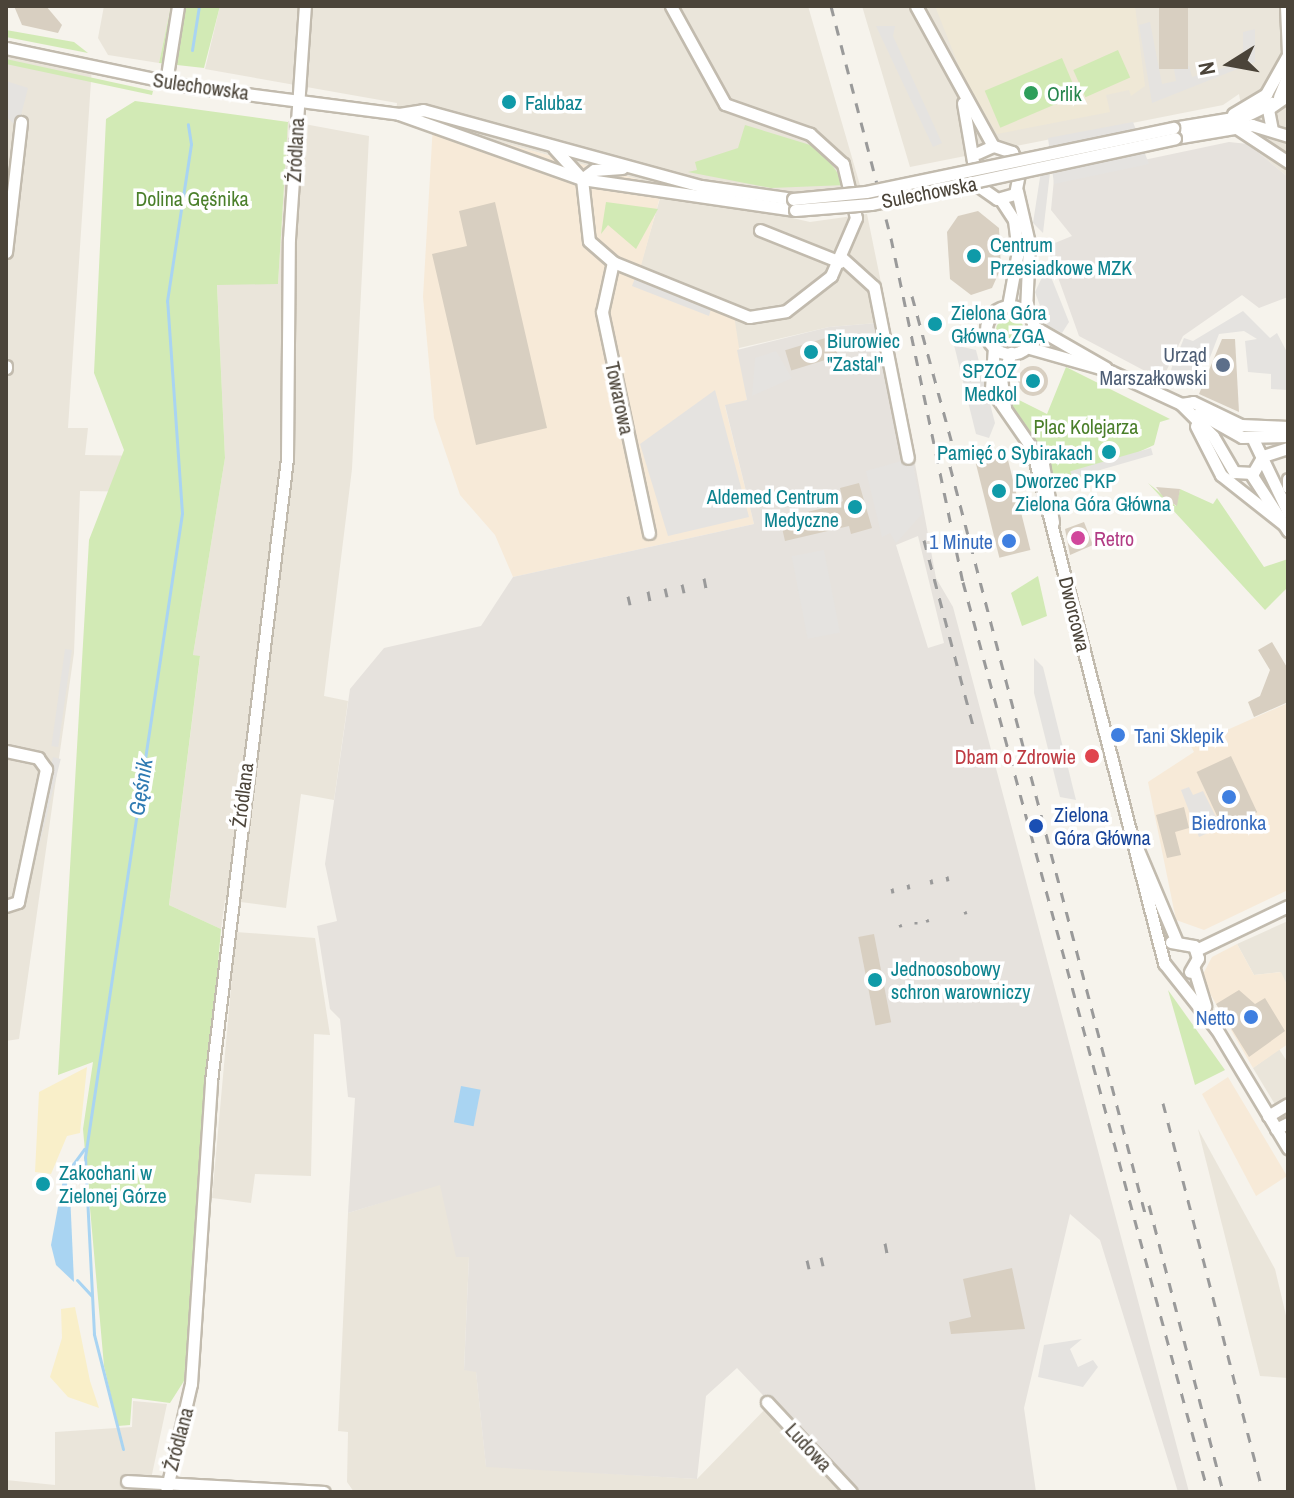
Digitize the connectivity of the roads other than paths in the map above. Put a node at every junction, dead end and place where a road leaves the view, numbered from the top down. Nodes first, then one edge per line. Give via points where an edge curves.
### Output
1 (178, 6) edge
2 (305, 6) edge
3 (671, 6) edge
4 (916, 6) edge
5 (1286, 6) edge
6 (1288, 13) edge
7 (6, 48) edge
8 (1288, 54) edge
9 (1288, 75) edge
10 (166, 82) junction
11 (1280, 98) edge
12 (299, 100) junction
13 (963, 103) junction
14 (399, 114) junction
15 (1232, 121) junction
16 (21, 122) dead end
17 (1283, 135) edge
18 (551, 145) junction
19 (993, 146) junction
20 (977, 153) junction
21 (1288, 162) edge
22 (634, 168) junction
23 (582, 179) junction
24 (1017, 191) junction
25 (1001, 200) junction
26 (794, 204) junction
27 (760, 230) dead end
28 (6, 252) edge
29 (841, 260) junction
30 (613, 262) junction
31 (1008, 306) junction
32 (1026, 312) junction
33 (1033, 326) junction
34 (994, 347) junction
35 (1026, 347) junction
36 (1011, 353) junction
37 (1110, 371) junction
38 (1183, 406) junction
39 (1006, 412) junction
40 (1288, 427) edge
41 (1288, 436) edge
42 (1248, 438) junction
43 (1288, 448) edge
44 (1263, 456) junction
45 (1225, 457) junction
46 (908, 458) dead end
47 (1251, 474) junction
48 (1288, 479) edge
49 (1288, 487) edge
50 (1288, 512) edge
51 (1286, 528) edge
52 (649, 533) dead end
53 (6, 751) edge
54 (1135, 843) junction
55 (6, 906) edge
56 (1288, 906) edge
57 (1176, 940) junction
58 (1196, 950) junction
59 (1163, 952) junction
60 (1194, 969) junction
61 (1174, 974) junction
62 (1217, 1030) junction
63 (1288, 1104) edge
64 (1268, 1116) junction
65 (1288, 1123) edge
66 (1276, 1129) junction
67 (1288, 1148) edge
68 (767, 1402) dead end
69 (127, 1481) dead end
70 (166, 1490) edge
71 (324, 1492) edge
72 (851, 1492) edge

1 - 10 street
2 - 12 street, Źródlana
3 - 29 street via 725,104 810,134 843,164 856,210
4 - 13 street
5 - 6 street
6 - 8 street
7 - 10 street, Sulechowska
8 - 15 street via 1266,94
9 - 11 street
10 - 12 street, Sulechowska
11 - 15 street, Sulechowska
11 - 17 street
12 - 14 street, Sulechowska
12 - 70 street, Źródlana via 287,458 219,998 191,1384
13 - 19 street
13 - 20 street
14 - 18 street, Sulechowska via 423,110
14 - 23 street, Sulechowska
15 - 17 street, Sulechowska
15 - 21 street
15 - 26 street, Sulechowska, bridge via 871,204
16 - 28 street
18 - 22 street, Sulechowska
18 - 23 street
19 - 20 street
19 - 24 street via 1018,159
20 - 25 street via 977,185
22 - 23 street, Sulechowska via 594,170
22 - 26 street, Sulechowska
23 - 26 street, Sulechowska
23 - 30 street via 585,232
24 - 25 street
24 - 32 street via 1029,251
25 - 31 street via 1014,220 1018,251
27 - 29 street
29 - 30 street via 804,301 749,317
29 - 46 street via 874,287
30 - 52 street, Towarowa via 602,312
31 - 32 street
31 - 34 street via 988,322
32 - 33 street
33 - 35 street
33 - 37 street
34 - 36 street
34 - 39 street, Dworcowa via 991,389
35 - 36 street
35 - 37 street
36 - 39 street, Dworcowa via 1001,380
37 - 38 street
38 - 40 street via 1241,425
38 - 42 street
38 - 45 street
38 - 51 street via 1221,475
39 - 54 street, Dworcowa via 1043,464 1097,707
41 - 42 street
42 - 44 street
42 - 45 street
43 - 44 street
44 - 47 street
44 - 50 street
45 - 47 street via 1234,472
47 - 51 street
48 - 49 street
53 - 55 street via 38,758 46,769 18,902
54 - 57 street, Dworcowa
54 - 59 street, Dworcowa
56 - 58 street
57 - 58 street
57 - 59 street
58 - 60 street
59 - 61 street, Dworcowa
60 - 61 street
60 - 62 street
61 - 62 street
62 - 64 street
63 - 64 street
64 - 66 street
65 - 66 street
66 - 67 street
68 - 72 street, Ludowa
69 - 70 street, Źródlana
70 - 71 street

